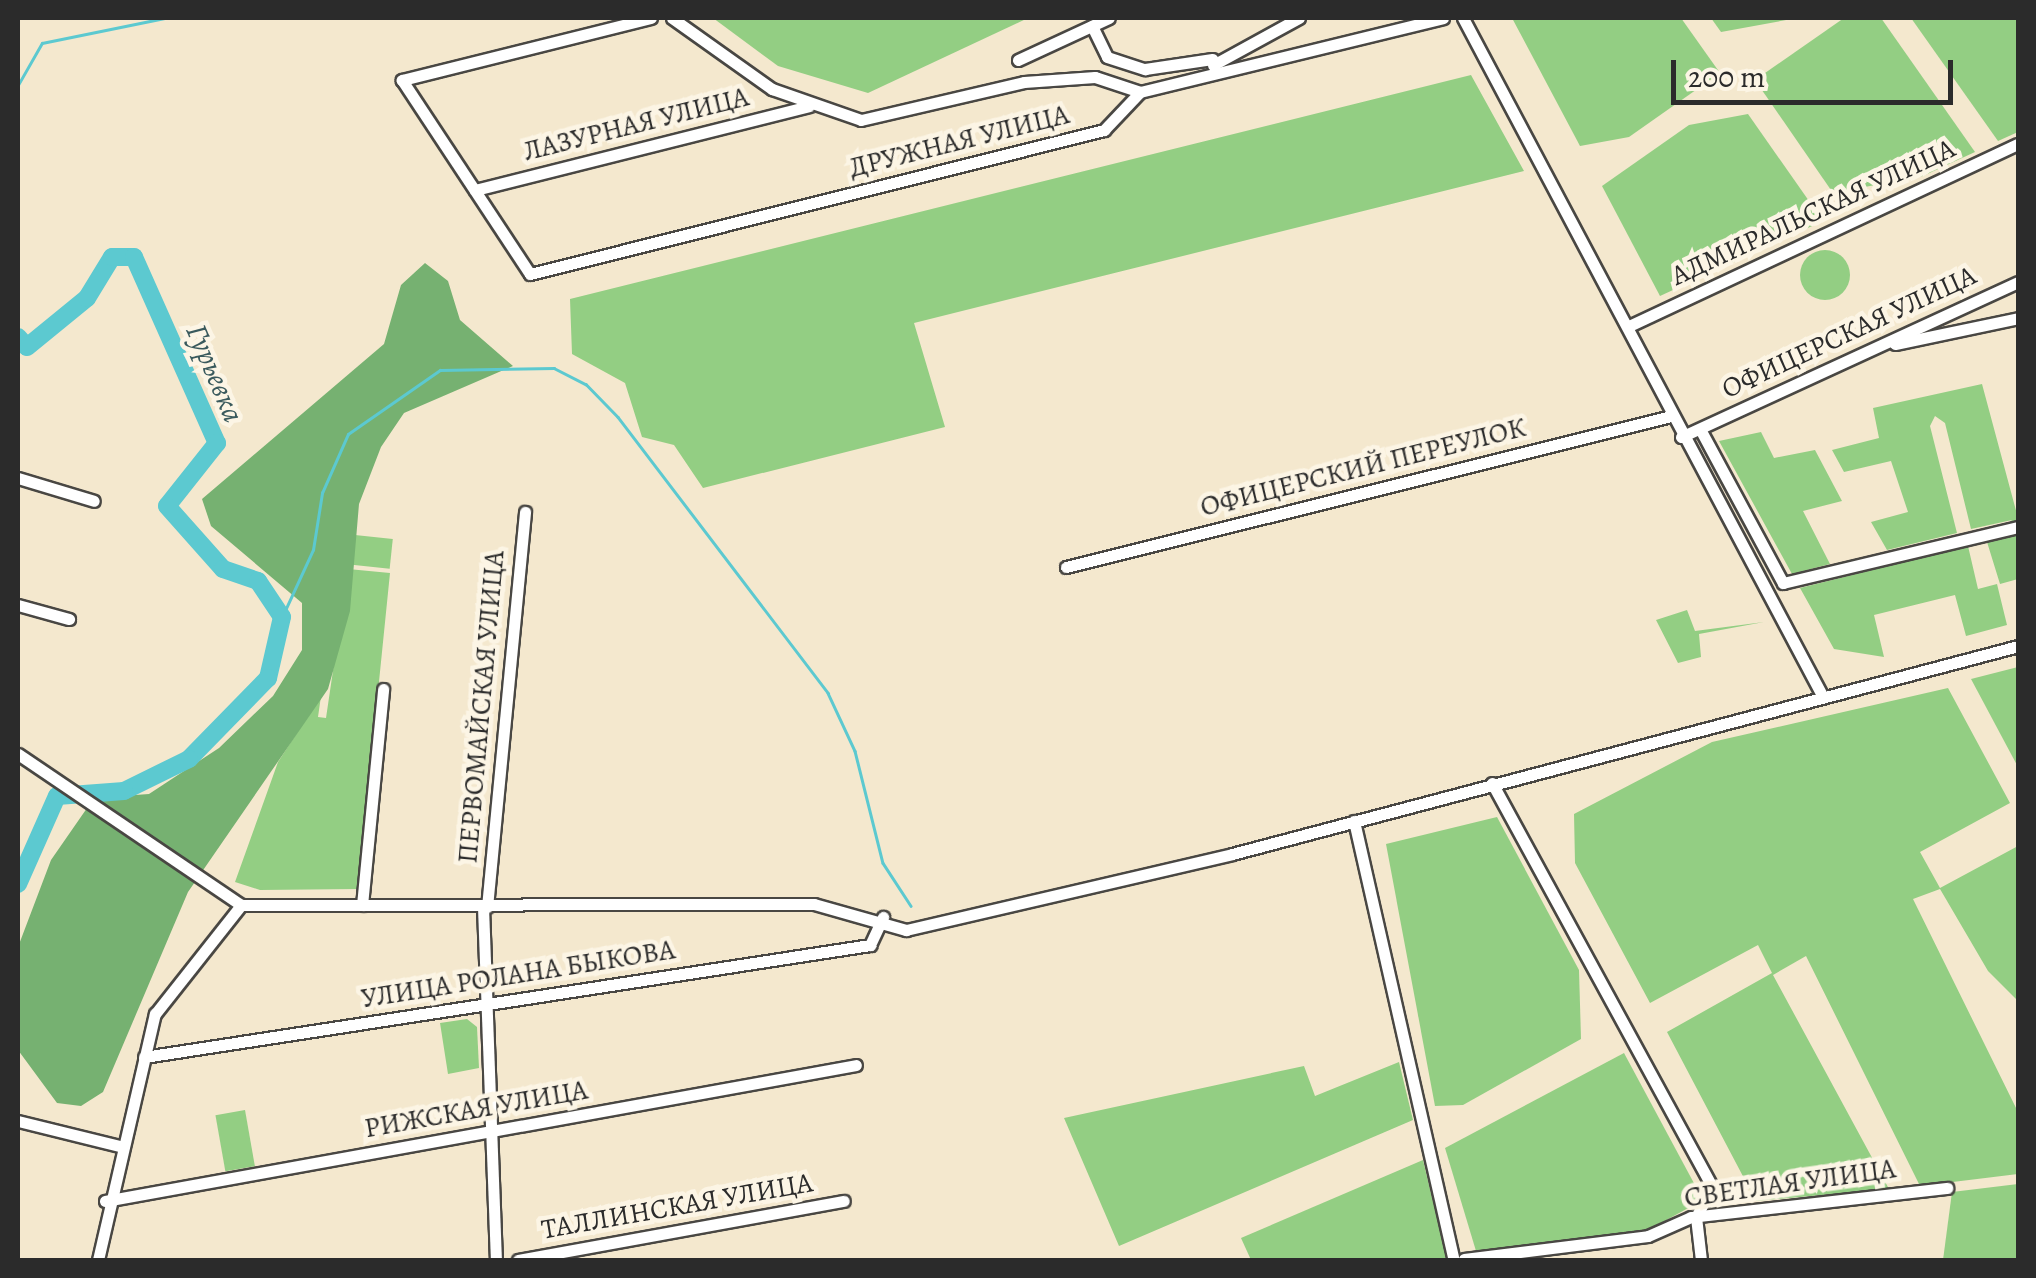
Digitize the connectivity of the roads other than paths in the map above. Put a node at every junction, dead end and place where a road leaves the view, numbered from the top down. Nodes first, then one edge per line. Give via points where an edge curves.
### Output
1 (651, 18) edge
2 (672, 18) edge
3 (1109, 18) edge
4 (1299, 18) edge
5 (1444, 18) edge
6 (1464, 18) edge
7 (1092, 26) junction
8 (1212, 59) junction
9 (1018, 60) dead end
10 (1215, 74) junction
11 (1140, 92) junction
12 (809, 106) junction
13 (2018, 144) edge
14 (475, 190) dead end
15 (2018, 282) edge
16 (2018, 318) edge
17 (1629, 326) junction
18 (1872, 349) junction
19 (1671, 416) junction
20 (1700, 428) junction
21 (1681, 437) junction
22 (18, 478) edge
23 (94, 500) dead end
24 (525, 512) dead end
25 (2018, 527) edge
26 (1066, 566) dead end
27 (18, 605) edge
28 (68, 619) dead end
29 (2018, 646) edge
30 (384, 690) dead end
31 (1823, 697) junction
32 (18, 754) edge
33 (1492, 783) junction
34 (1354, 821) junction
35 (241, 905) junction
36 (362, 906) junction
37 (485, 907) junction
38 (883, 917) junction
39 (486, 1004) junction
40 (144, 1056) junction
41 (856, 1065) dead end
42 (18, 1121) edge
43 (490, 1132) junction
44 (120, 1146) junction
45 (1947, 1188) dead end
46 (105, 1201) junction
47 (844, 1201) dead end
48 (1696, 1217) junction
49 (1464, 1259) edge
50 (98, 1260) edge
51 (496, 1260) edge
52 (518, 1260) edge
53 (1454, 1260) edge
54 (1701, 1260) edge

1 - 11 street, ДРУЖНАЯ УЛИЦА via 402,80 530,274 1104,130
2 - 12 street
3 - 7 street
4 - 8 street
5 - 10 street
6 - 17 street
7 - 8 street via 1108,57 1146,68
7 - 9 street
8 - 10 street
10 - 11 street
11 - 12 street via 1095,77 1024,82 862,120
12 - 14 street, ЛАЗУРНАЯ УЛИЦА
13 - 17 street, АДМИРАЛЬСКАЯ УЛИЦА
15 - 18 street, ОФИЦЕРСКАЯ УЛИЦА
16 - 18 street
17 - 19 street
18 - 20 street, ОФИЦЕРСКАЯ УЛИЦА
19 - 21 street
19 - 26 street, ОФИЦЕРСКИЙ ПЕРЕУЛОК
20 - 21 street, ОФИЦЕРСКАЯ УЛИЦА
20 - 25 street, ОФИЦЕРСКАЯ УЛИЦА via 1783,583
21 - 31 street
22 - 23 street
24 - 37 street, ПЕРВОМАЙСКАЯ УЛИЦА
27 - 28 street
29 - 31 street
30 - 36 street
31 - 33 street
32 - 35 street
33 - 34 street
33 - 48 street via 1712,1187
34 - 38 street via 906,930
34 - 53 street
35 - 36 street
35 - 40 street via 155,1014
36 - 37 street
37 - 38 street via 814,904
37 - 39 street, ПЕРВОМАЙСКАЯ УЛИЦА
38 - 39 street, УЛИЦА РОЛАНА БЫКОВА via 870,945
39 - 40 street, УЛИЦА РОЛАНА БЫКОВА
39 - 43 street, ПЕРВОМАЙСКАЯ УЛИЦА
40 - 44 street
41 - 43 street, РИЖСКАЯ УЛИЦА
42 - 44 street
43 - 46 street, РИЖСКАЯ УЛИЦА
43 - 51 street, ПЕРВОМАЙСКАЯ УЛИЦА
44 - 46 street
45 - 48 street, СВЕТЛАЯ УЛИЦА
46 - 50 street
47 - 52 street, ТАЛЛИНСКАЯ УЛИЦА
48 - 49 street, СВЕТЛАЯ УЛИЦА via 1648,1236
48 - 54 street

